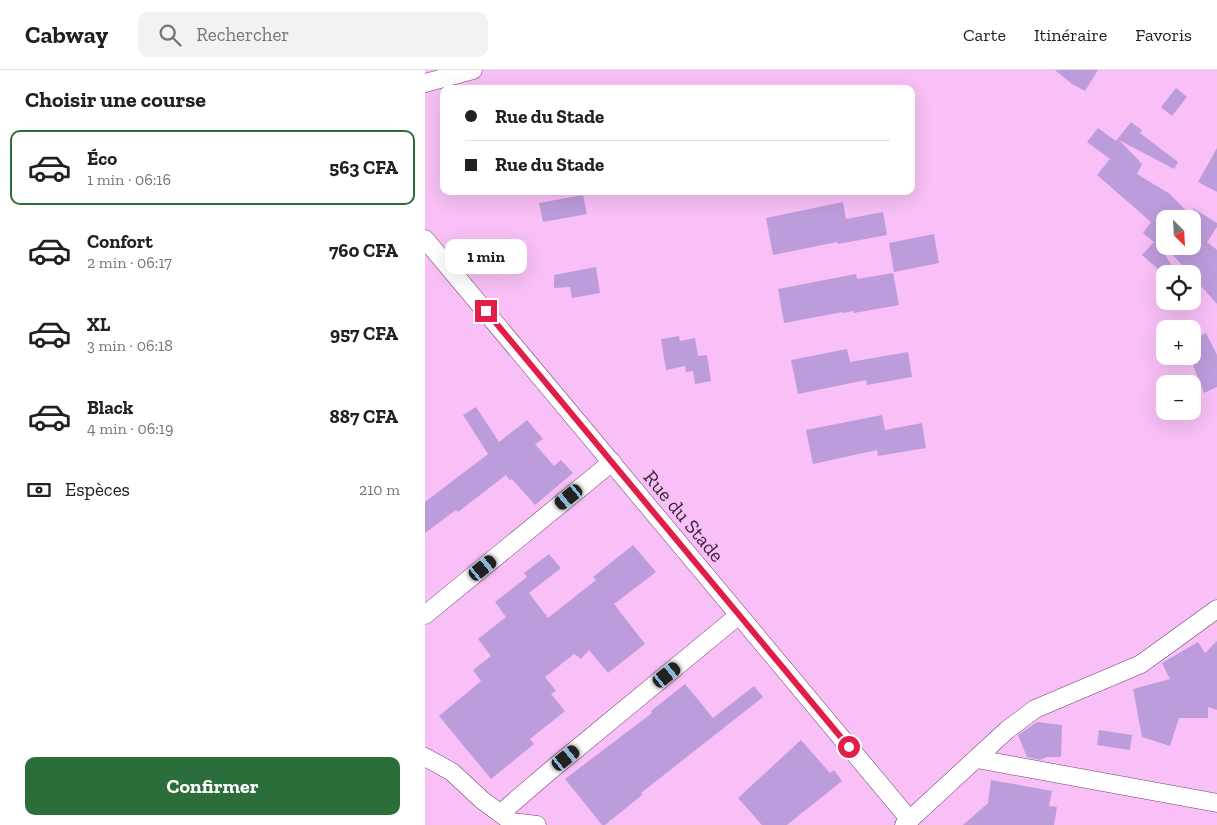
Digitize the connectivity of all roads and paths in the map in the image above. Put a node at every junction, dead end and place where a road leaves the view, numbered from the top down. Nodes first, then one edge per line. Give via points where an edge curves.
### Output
1 (473, 70) edge
2 (425, 83) edge
3 (425, 239) edge
4 (612, 462) junction
5 (1217, 609) edge
6 (425, 615) edge
7 (739, 615) junction
8 (425, 757) edge
9 (977, 759) junction
10 (1217, 803) edge
11 (501, 813) junction
12 (907, 823) edge
13 (537, 825) edge

1 - 2 street
3 - 4 street, Rue du Stade
4 - 6 street
4 - 7 street, Rue du Stade
5 - 9 street via 1141,664 1035,709
7 - 11 street
7 - 12 street, Rue du Stade
8 - 11 street via 451,772
9 - 10 street
9 - 12 street
11 - 13 street via 512,822

